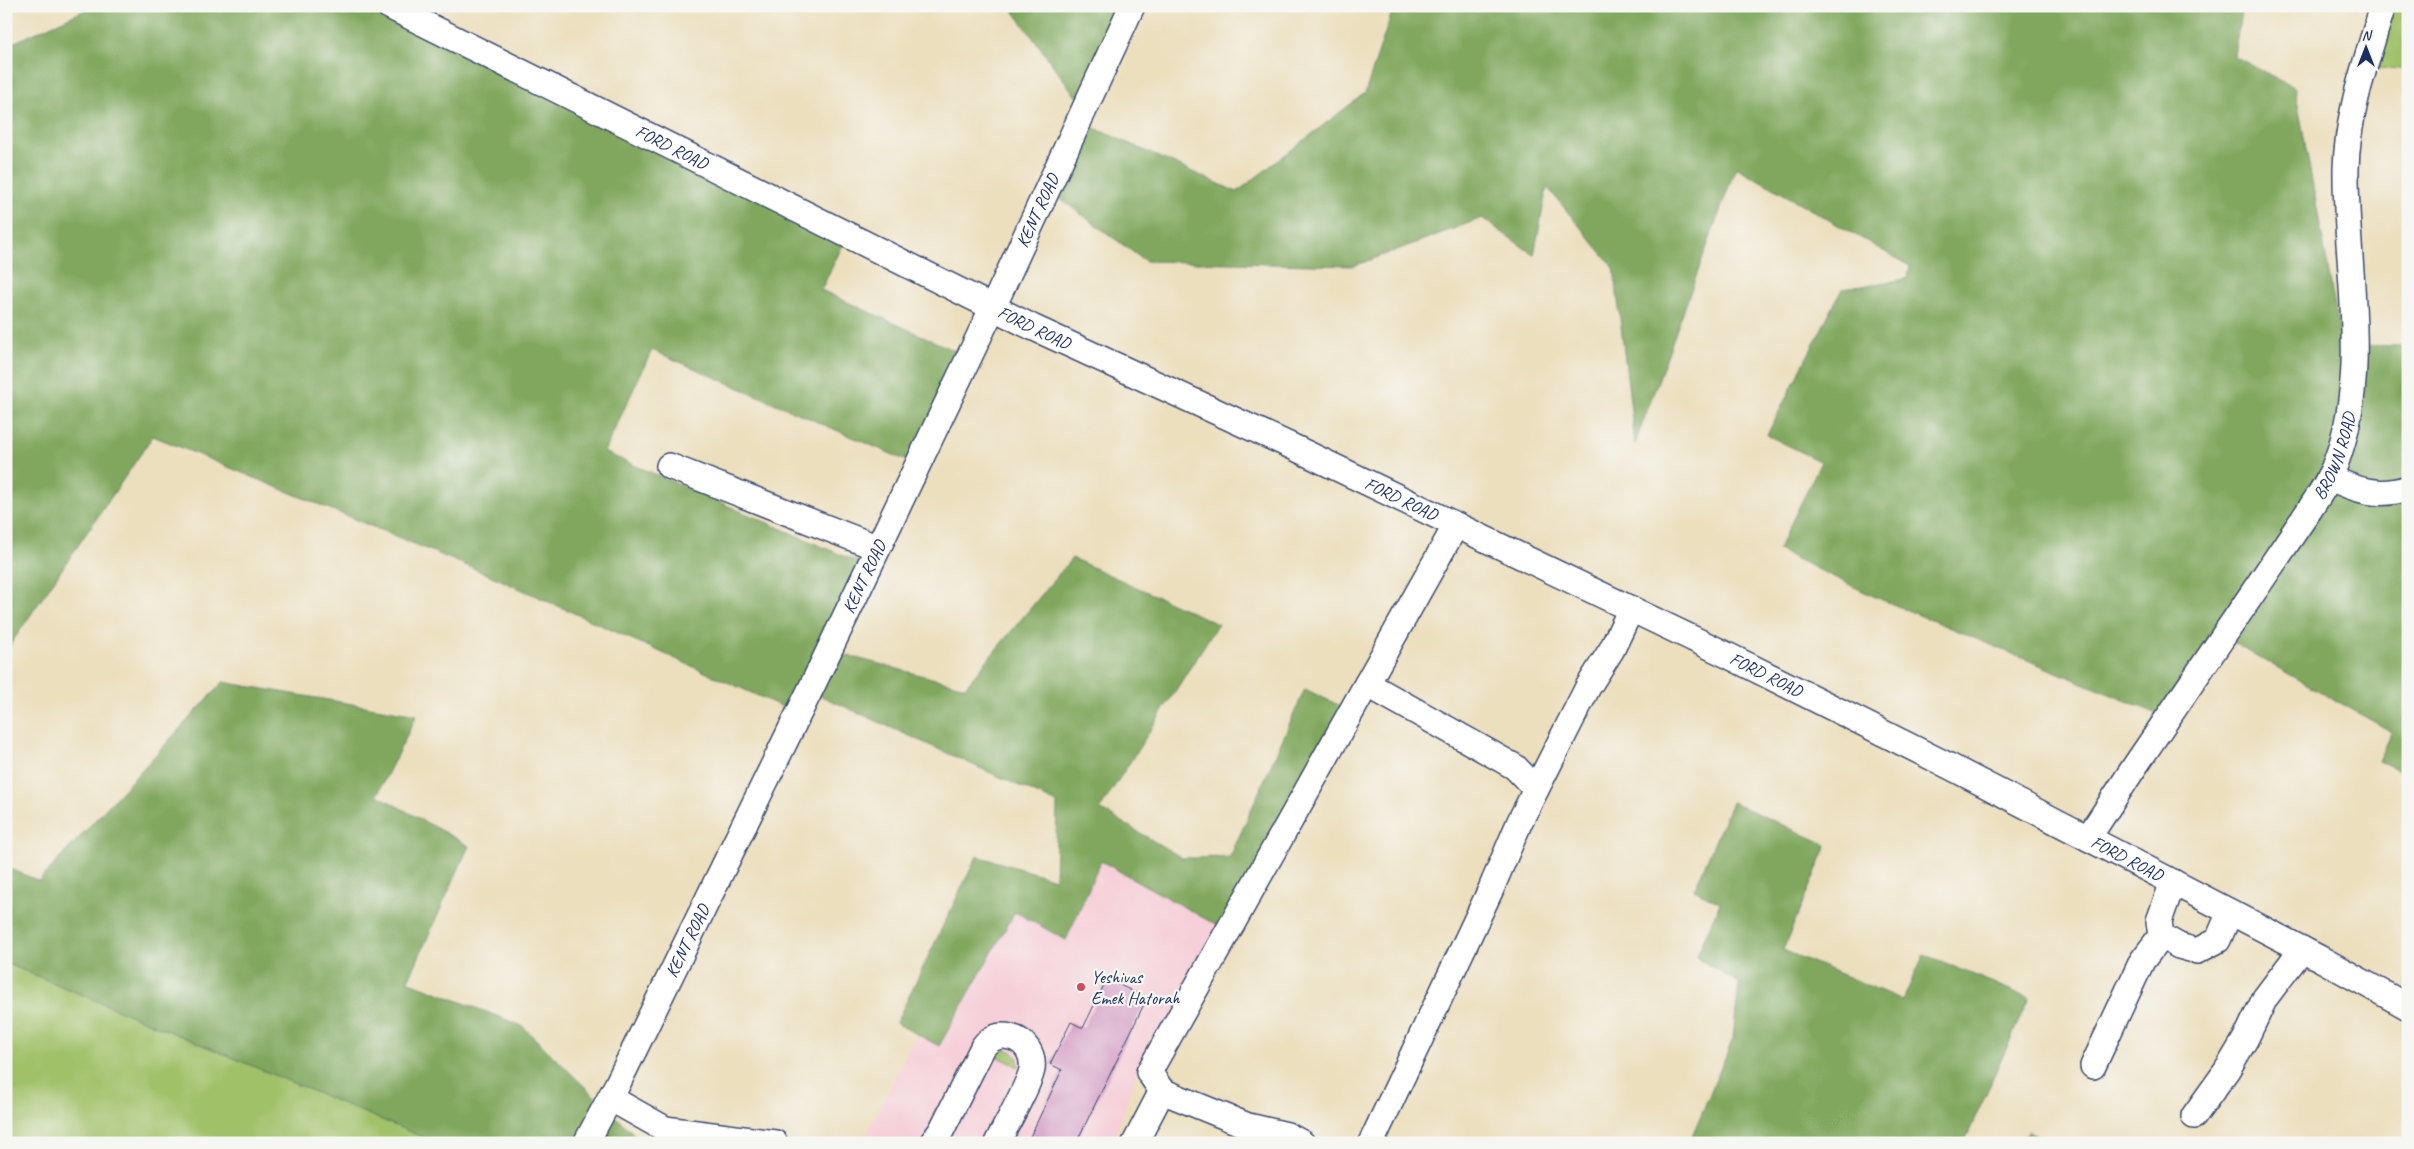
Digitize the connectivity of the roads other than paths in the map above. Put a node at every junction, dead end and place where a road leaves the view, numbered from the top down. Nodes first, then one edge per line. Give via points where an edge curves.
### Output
1 (389, 6) edge
2 (1132, 6) edge
3 (2383, 6) edge
4 (993, 307) junction
5 (669, 466) dead end
6 (2329, 477) junction
7 (2408, 488) edge
8 (1456, 525) junction
9 (878, 548) junction
10 (1631, 609) junction
11 (1367, 684) junction
12 (1536, 789) junction
13 (2088, 838) junction
14 (2173, 882) junction
15 (2230, 912) junction
16 (2161, 936) junction
17 (2302, 949) junction
18 (2408, 1007) edge
19 (2093, 1066) dead end
20 (1162, 1090) junction
21 (610, 1098) junction
22 (2194, 1116) dead end
23 (586, 1143) edge
24 (775, 1143) edge
25 (932, 1143) edge
26 (997, 1143) edge
27 (1134, 1143) edge
28 (1302, 1143) edge
29 (1371, 1143) edge

1 - 4 street, FORD ROAD
2 - 4 street, KENT ROAD
3 - 6 street, BROWN ROAD via 2352,114 2348,148 2354,383 2341,448
4 - 8 street, FORD ROAD
4 - 9 street, KENT ROAD
5 - 9 street
6 - 7 street via 2354,489 2383,494
6 - 13 street, BROWN ROAD
8 - 10 street, FORD ROAD
8 - 11 street
9 - 21 street, KENT ROAD
10 - 12 street
10 - 13 street, FORD ROAD via 1934,758
11 - 12 street via 1488,750 1514,767
11 - 20 street via 1149,1072
12 - 29 street
13 - 14 street, FORD ROAD
14 - 15 street, FORD ROAD
14 - 16 street via 2159,922
15 - 16 street via 2218,940 2197,951
15 - 17 street, FORD ROAD
16 - 19 street via 2142,962
17 - 18 street, FORD ROAD
17 - 22 street via 2265,998 2227,1070
20 - 27 street
20 - 28 street via 1248,1126 1287,1135
21 - 23 street, KENT ROAD
21 - 24 street via 665,1129
25 - 26 street via 942,1131 983,1047 998,1036 1008,1036 1017,1038 1030,1052 1032,1071

